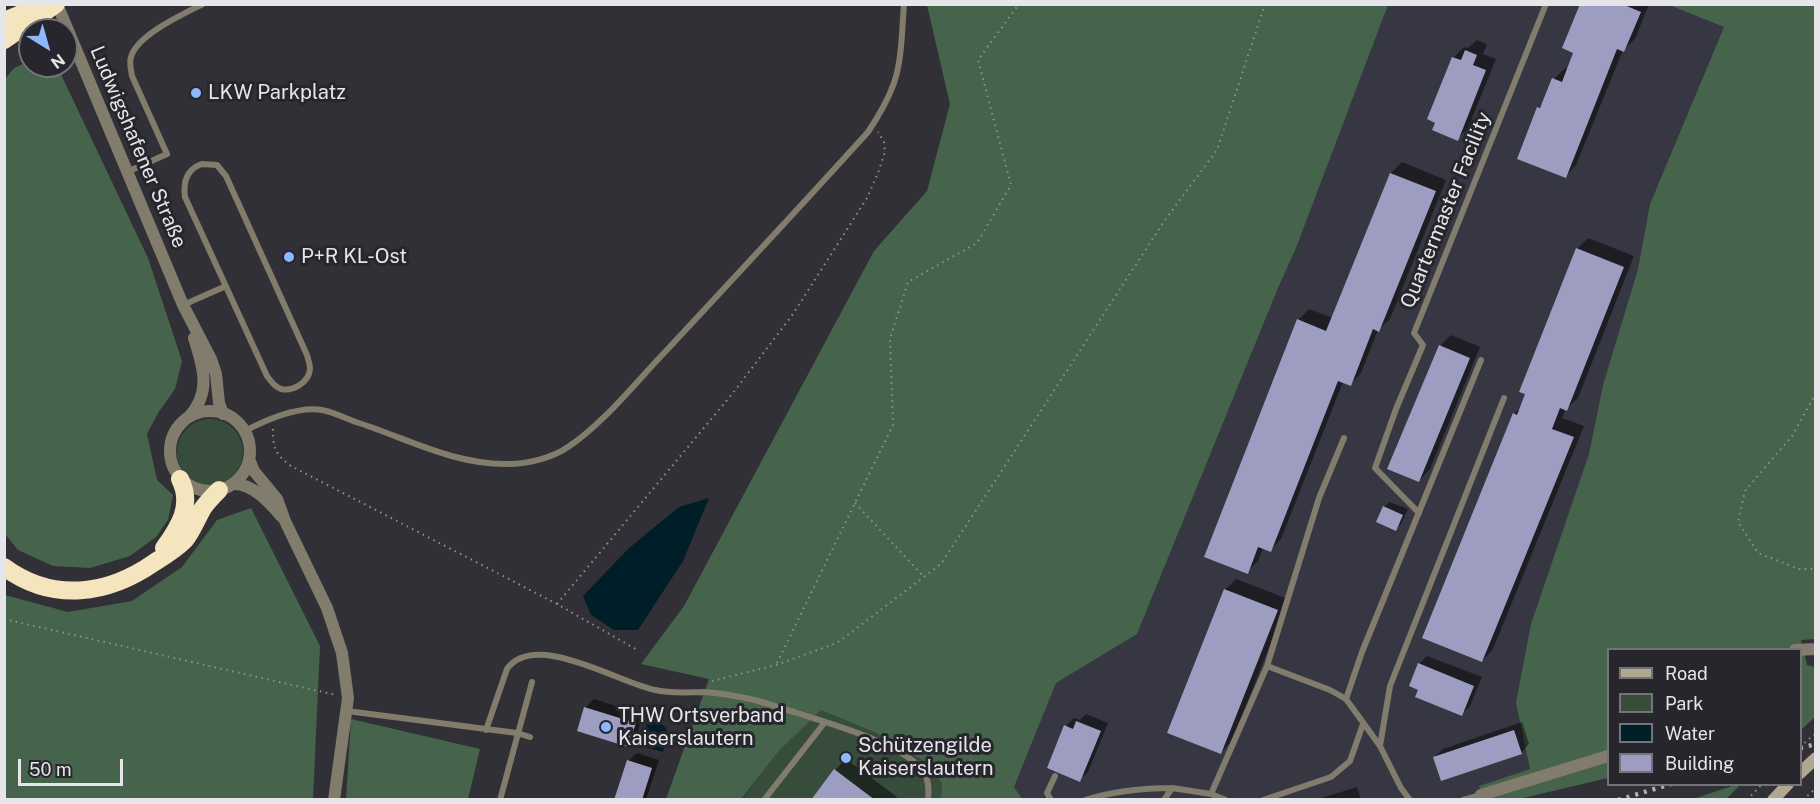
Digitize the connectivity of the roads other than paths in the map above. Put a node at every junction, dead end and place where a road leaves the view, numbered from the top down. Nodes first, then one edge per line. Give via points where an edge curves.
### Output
1 (43, 4) edge
2 (57, 4) edge
3 (203, 4) edge
4 (904, 4) edge
5 (1546, 4) edge
6 (4, 21) edge
7 (4, 40) edge
8 (127, 172) junction
9 (226, 286) junction
10 (183, 305) junction
11 (1481, 360) dead end
12 (1504, 398) dead end
13 (223, 414) junction
14 (188, 418) junction
15 (244, 432) junction
16 (1344, 438) dead end
17 (249, 459) junction
18 (180, 479) junction
19 (226, 487) junction
20 (1419, 513) junction
21 (285, 521) junction
22 (4, 567) edge
23 (148, 568) junction
24 (1267, 666) junction
25 (532, 682) dead end
26 (1346, 699) junction
27 (346, 711) junction
28 (825, 722) junction
29 (1363, 724) junction
30 (486, 730) junction
31 (518, 733) junction
32 (530, 737) dead end
33 (1380, 746) junction
34 (1607, 756) edge
35 (1815, 758) edge
36 (1802, 771) edge
37 (1055, 776) dead end
38 (1786, 786) edge
39 (1172, 788) junction
40 (1211, 794) junction
41 (1481, 795) joint
42 (334, 800) edge
43 (500, 800) edge
44 (764, 800) edge
45 (928, 800) edge
46 (1051, 800) edge
47 (1085, 800) edge
48 (1164, 800) edge
49 (1226, 800) edge
50 (1263, 800) edge
51 (1410, 800) edge
52 (1463, 800) edge
53 (1773, 800) edge

1 - 6 highway
2 - 7 highway
2 - 8 street, Ludwigshafener Straße
3 - 8 lane via 144,39 131,56 132,76 167,154
4 - 15 lane via 894,82 873,124 636,384 567,448 528,462 470,462 322,410 273,418
5 - 20 lane, Quartermaster Facility via 1414,333 1423,345 1375,468
8 - 10 street, Ludwigshafener Straße
9 - 9 lane via 274,385 288,389 303,382 309,376 307,355 226,176 217,165 202,164 190,172 185,197
9 - 10 lane
10 - 13 street, Ludwigshafener Straße via 211,359
10 - 14 street, Ludwigshafener Straße via 204,378 202,399
11 - 20 lane
12 - 33 lane via 1390,686
13 - 14 street via 201,412
13 - 15 street
14 - 18 street via 173,435 170,450 172,466
15 - 17 street
16 - 24 lane via 1318,498
17 - 19 street via 243,473
17 - 21 street via 277,499
18 - 19 street via 198,490
18 - 23 highway via 186,497 185,514
19 - 21 street via 243,485 254,490
19 - 23 highway via 204,507 183,541
20 - 26 lane
21 - 27 street via 335,630 342,653
22 - 23 highway via 46,587 74,591 110,586
24 - 26 lane
24 - 40 lane
25 - 31 lane
26 - 29 lane
27 - 30 lane
27 - 42 street
28 - 30 lane via 751,699 652,690 591,666 536,655 520,657 507,669
28 - 44 lane
28 - 45 lane via 869,738 912,761 927,778
29 - 33 lane
29 - 50 lane via 1350,761 1331,777
30 - 31 lane
31 - 32 lane
31 - 43 lane
33 - 51 lane
34 - 41 street
35 - 36 main road
37 - 46 lane via 1047,793
38 - 53 main road
39 - 40 lane
39 - 47 lane via 1108,792
39 - 48 lane
40 - 49 lane
41 - 52 lane

